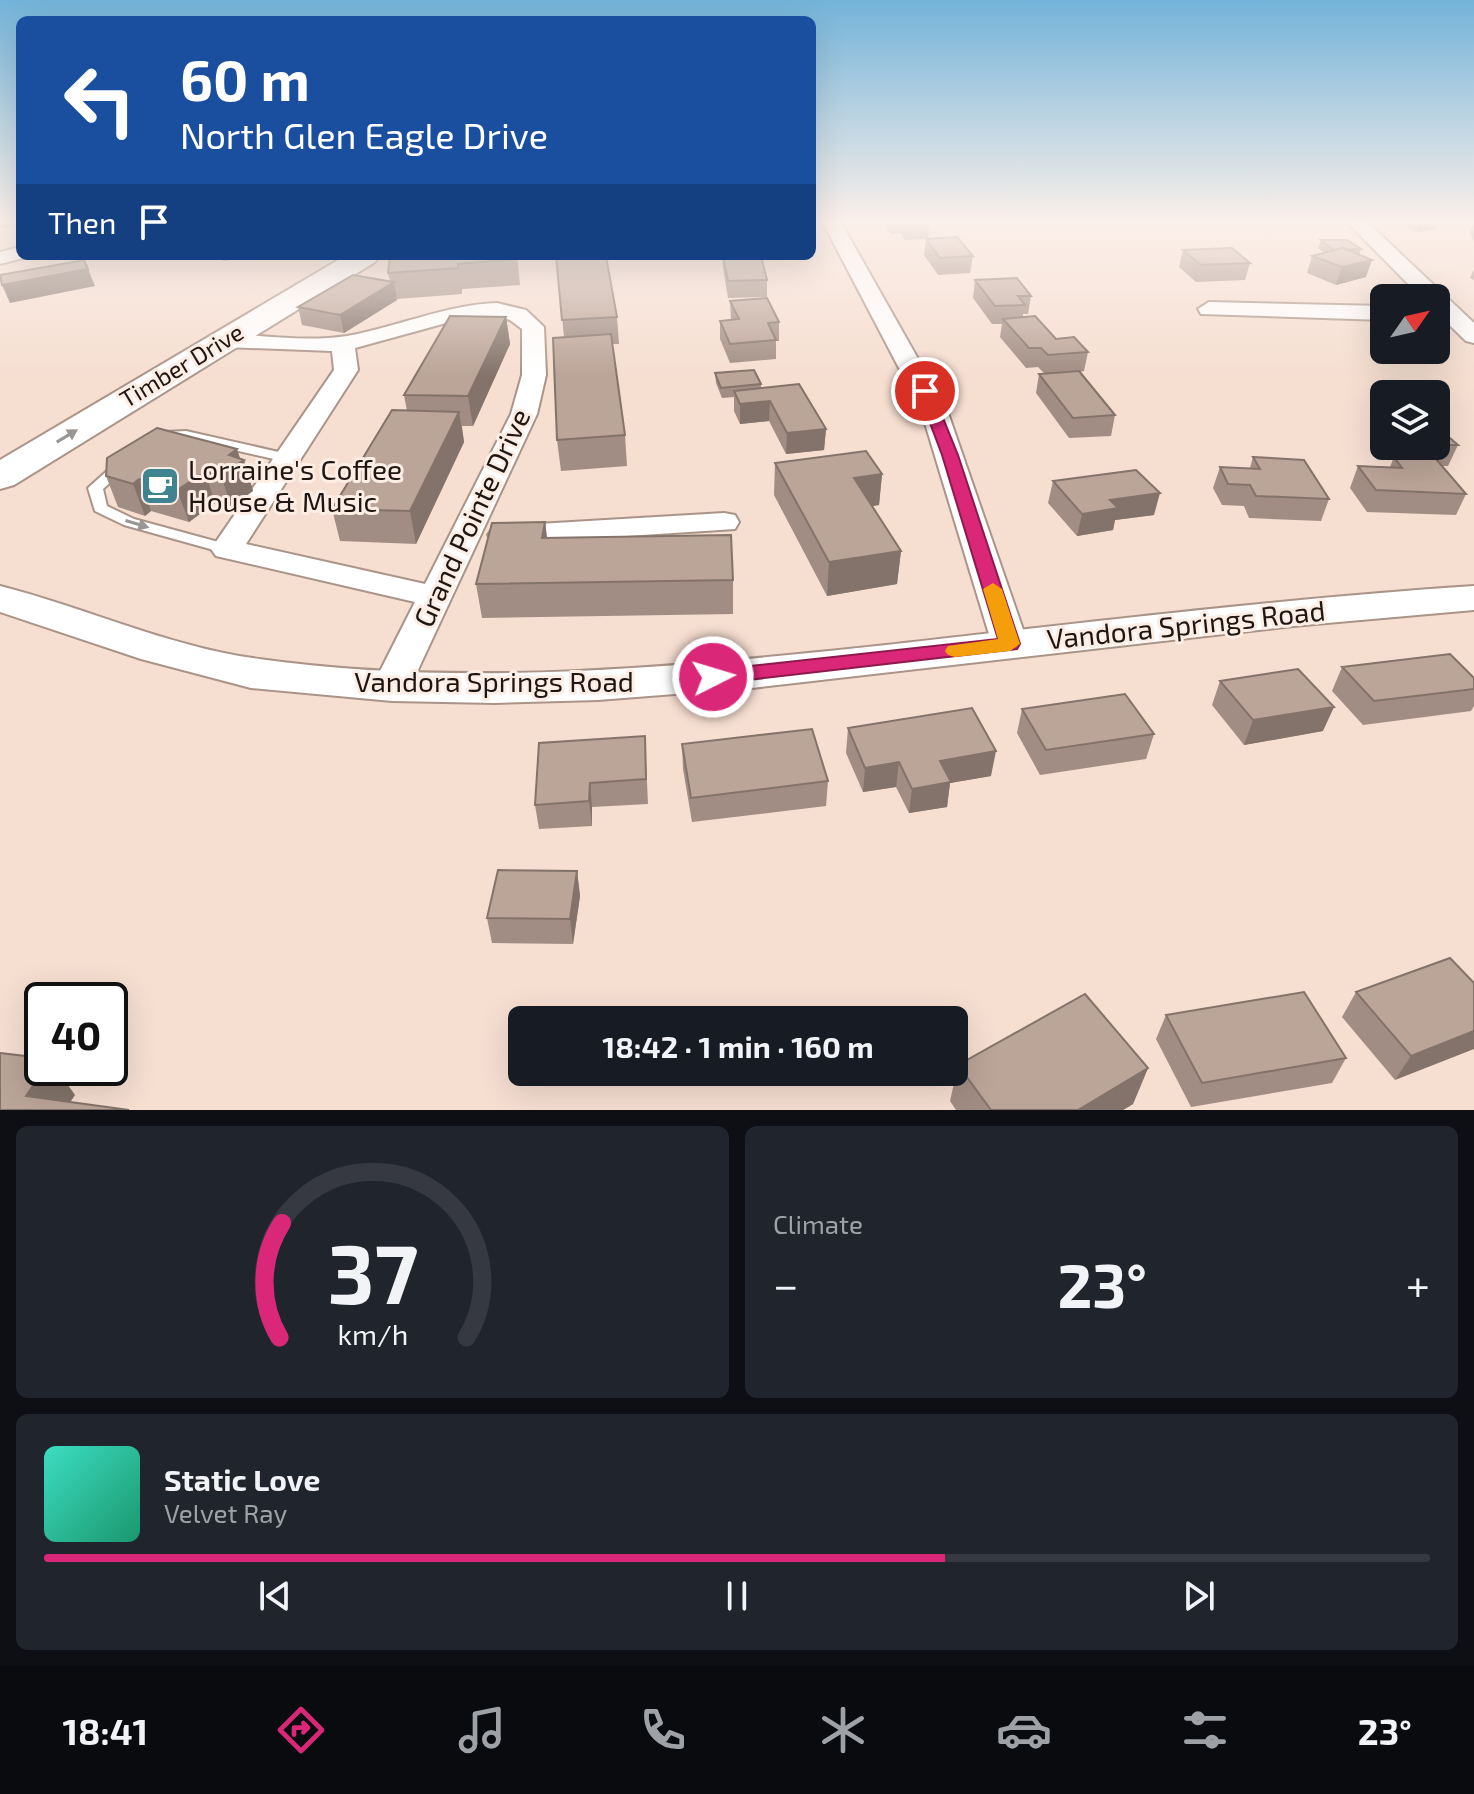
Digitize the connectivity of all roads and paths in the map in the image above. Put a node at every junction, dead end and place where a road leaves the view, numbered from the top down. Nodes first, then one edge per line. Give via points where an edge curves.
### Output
1 (295, 273) edge
2 (337, 273) edge
3 (859, 273) edge
4 (1209, 309) dead end
5 (1370, 313) edge
6 (1450, 313) edge
7 (1474, 336) edge
8 (224, 340) junction
9 (343, 344) junction
10 (152, 440) edge
11 (0, 443) edge
12 (287, 458) junction
13 (129, 459) edge
14 (0, 477) edge
15 (724, 522) dead end
16 (461, 538) junction
17 (227, 549) junction
18 (433, 596) junction
19 (0, 598) edge
20 (1474, 598) edge
21 (1010, 644) junction
22 (391, 687) junction

1 - 11 main road, Timber Drive
2 - 8 main road, Timber Drive
3 - 21 street via 934,410
4 - 5 street
6 - 7 street
8 - 9 street, Grand Pointe Drive
14 -> 8 main road, Timber Drive
9 - 12 street via 346,370
9 - 16 street, Grand Pointe Drive via 453,313 498,311 530,322 534,375 524,414
10 - 12 lane via 186,435
12 - 17 street
13 -> 17 lane via 95,488 100,508 129,522
15 - 16 street
16 - 18 street, Grand Pointe Drive
17 - 18 street
18 - 22 street, Grand Pointe Drive
19 - 22 street, Vandora Springs Road via 249,672
20 - 21 street, Vandora Springs Road
21 - 22 street, Vandora Springs Road via 626,685

